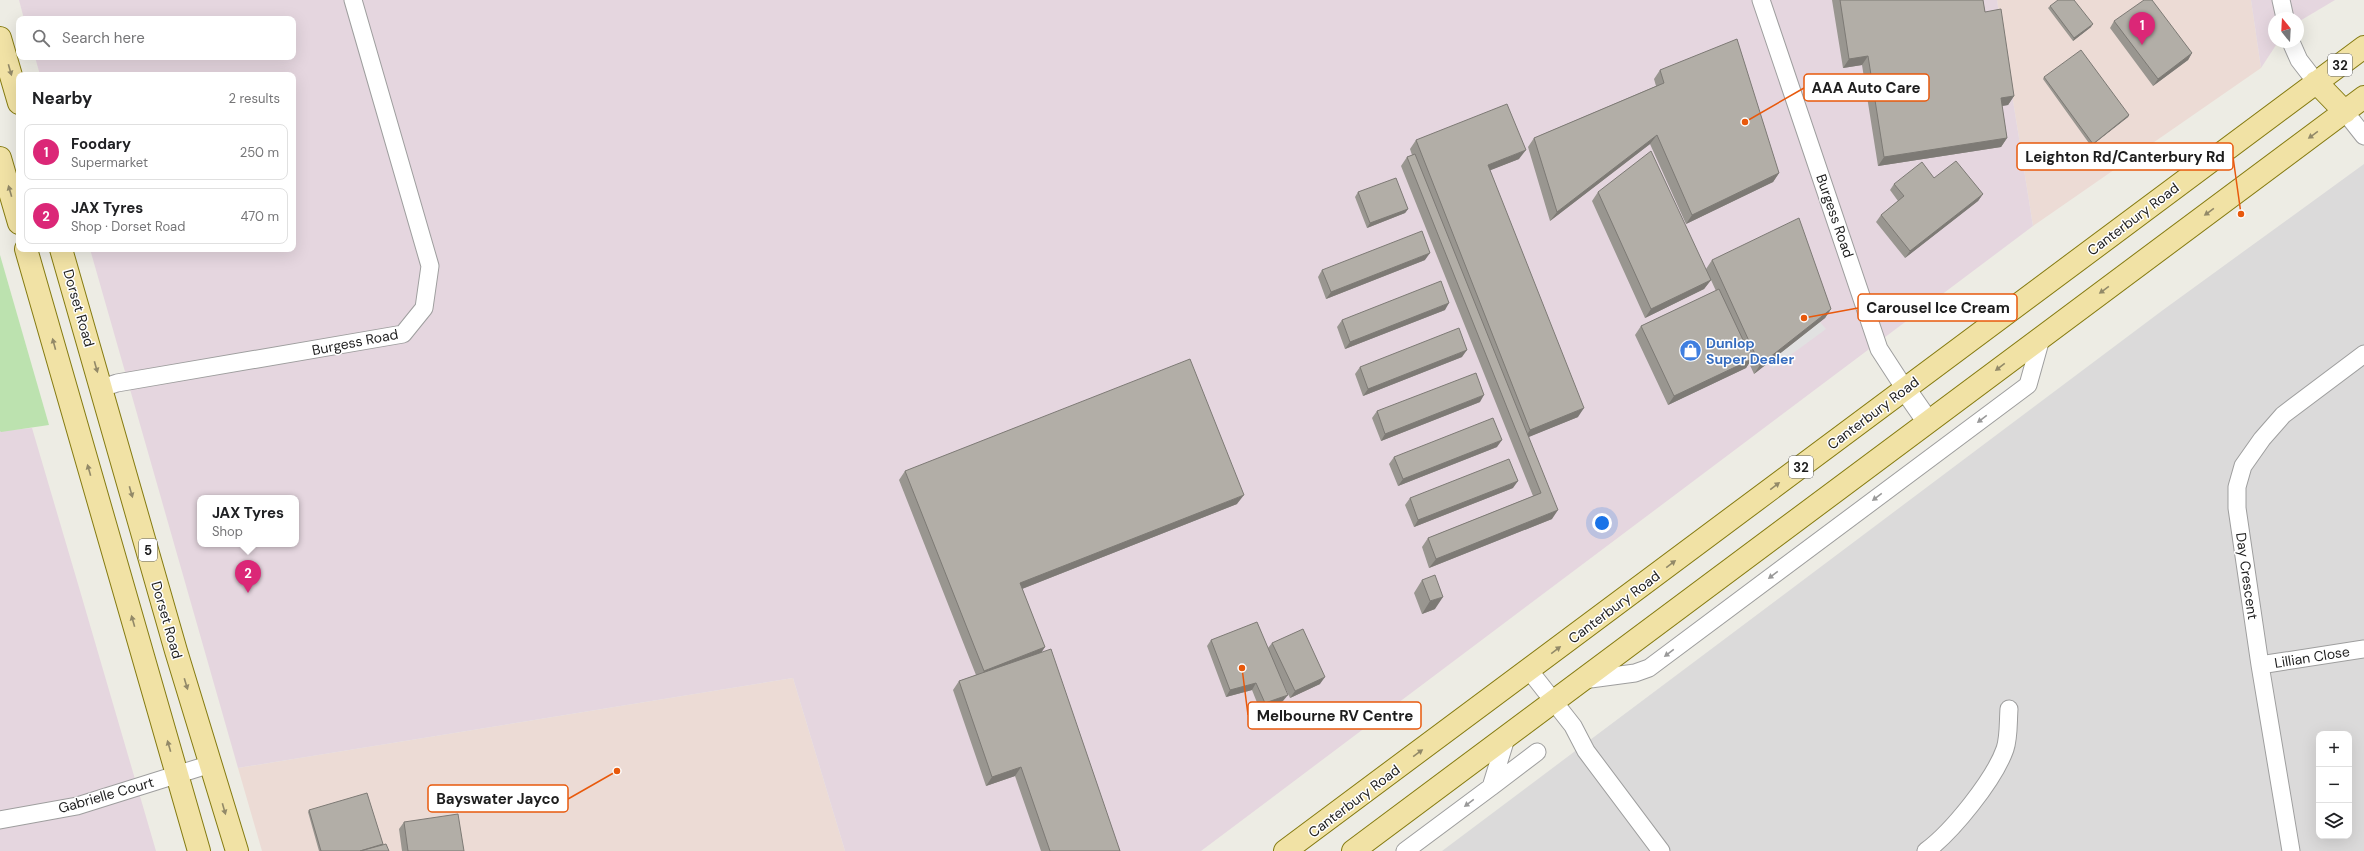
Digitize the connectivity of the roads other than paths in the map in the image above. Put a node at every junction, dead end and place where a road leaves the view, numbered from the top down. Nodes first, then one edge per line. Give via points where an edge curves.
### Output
1 (353, 0) edge
2 (1761, 0) edge
3 (2281, 0) edge
4 (2284, 12) edge
5 (0, 38) edge
6 (2364, 47) edge
7 (2294, 48) edge
8 (2316, 82) junction
9 (16, 93) edge
10 (2364, 97) edge
11 (2345, 112) junction
12 (2364, 136) edge
13 (0, 158) edge
14 (16, 213) edge
15 (27, 252) edge
16 (62, 252) edge
17 (2042, 335) junction
18 (2364, 354) edge
19 (102, 388) junction
20 (1905, 389) junction
21 (68, 398) junction
22 (1928, 422) junction
23 (2364, 649) edge
24 (2260, 665) junction
25 (1525, 674) junction
26 (1583, 680) junction
27 (1549, 704) junction
28 (2009, 709) dead end
29 (1507, 735) junction
30 (1537, 752) dead end
31 (211, 764) junction
32 (177, 775) junction
33 (1491, 787) junction
34 (0, 820) edge
35 (199, 851) edge
36 (237, 851) edge
37 (1286, 851) edge
38 (1353, 851) edge
39 (1405, 851) edge
40 (1661, 851) edge
41 (1926, 851) edge
42 (2291, 851) edge

1 - 19 street, Burgess Road via 430,266 424,308 403,334 117,383
2 - 20 street, Burgess Road via 1879,349
3 - 4 street
5 -> 9 main road
6 - 8 main road, Canterbury Road / 32
7 - 8 street via 2299,60
8 - 11 main road
8 - 20 main road, Canterbury Road / 32
10 - 11 main road
11 - 12 street
11 -> 17 main road
14 -> 13 main road
21 -> 15 main road
16 -> 19 main road, Dorset Road / 5
17 -> 22 main road
17 -> 26 street via 2028,384 2015,394 1649,668 1635,673
18 - 24 street, Day Crescent via 2283,415 2242,466 2236,487 2237,508
19 - 21 main road
19 -> 31 main road, Dorset Road / 5 via 176,651
20 - 22 street, Burgess Road
25 -> 20 main road, Canterbury Road / 32
32 -> 21 main road
22 - 26 main road
23 - 24 street, Lillian Close
24 - 42 street, Day Crescent
25 - 27 street
37 -> 25 main road, Canterbury Road / 32
26 - 27 main road
27 - 29 main road
27 - 40 street via 1573,726 1586,751
28 - 41 street via 2005,749 1982,791
29 - 33 street
29 - 38 main road
30 - 33 street
31 - 32 street, Gabrielle Court
31 -> 36 main road, Dorset Road / 5
32 - 34 street, Gabrielle Court via 77,806
32 - 35 main road
33 -> 39 street

